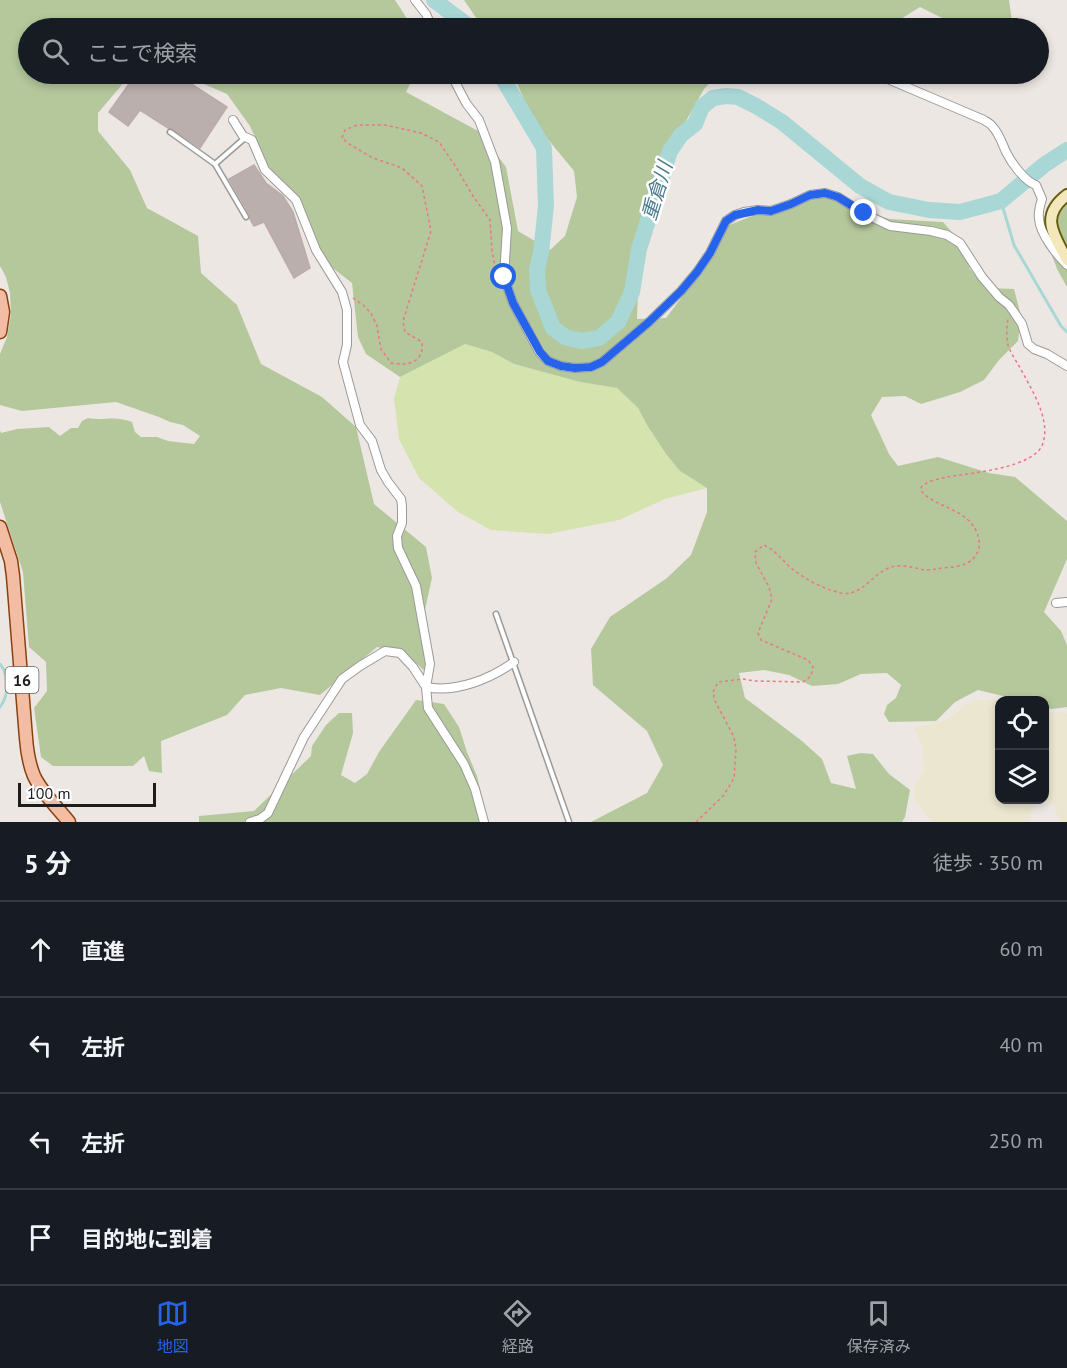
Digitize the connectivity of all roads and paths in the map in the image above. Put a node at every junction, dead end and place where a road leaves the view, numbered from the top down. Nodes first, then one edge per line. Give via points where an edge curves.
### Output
1 (415, 0) edge
2 (428, 18) edge
3 (456, 84) edge
4 (899, 84) edge
5 (233, 120) dead end
6 (170, 132) dead end
7 (246, 137) junction
8 (215, 164) junction
9 (1067, 195) edge
10 (246, 218) dead end
11 (1067, 260) edge
12 (1067, 265) edge
13 (504, 277) junction
14 (342, 292) junction
15 (0, 296) edge
16 (1008, 305) junction
17 (0, 332) edge
18 (1067, 366) edge
19 (0, 527) edge
20 (1067, 602) edge
21 (1056, 603) dead end
22 (496, 614) dead end
23 (514, 662) junction
24 (426, 687) junction
25 (69, 822) edge
26 (250, 822) edge
27 (484, 822) edge
28 (569, 822) edge
29 (696, 822) edge

1 - 2 street
3 - 13 street via 478,120 495,162 507,228
4 - 12 street via 992,125 1022,175 1036,185 1042,199 1038,216 1041,227 1054,252
5 - 7 street
6 - 8 lane
7 - 8 lane
7 - 14 street via 252,140 265,170 296,200 316,250
8 - 10 lane
9 - 11 street via 1058,202 1051,218 1054,235
13 - 14 path via 496,268 490,220 439,142 421,133 385,125 357,125 345,130 342,138 373,158 402,168 422,186 431,231 403,321 405,332 422,342 418,359 404,365 391,363 381,349 371,313
13 - 16 street via 513,303 548,361 575,368 591,367 602,362 681,291 710,253 726,221 744,212 771,211 825,193 890,226 932,231 960,243 982,277
14 - 24 street via 347,333 343,362 360,425 372,441 381,470 401,499 398,548 416,586 430,664
15 - 17 main road
16 - 18 street via 1022,324 1028,344
16 - 29 path via 1008,348 1032,389 1044,421 1040,450 1017,464 941,478 921,487 927,498 963,516 975,529 980,546 975,557 963,566 925,570 896,566 882,571 863,588 847,593 816,584 764,545 755,552 772,599 758,633 761,640 808,660 813,667 811,676 802,682 718,682 713,692 715,701 734,737 734,778 724,795
19 - 25 main road, 16 via 14,576 29,760 46,796
20 - 21 street
22 - 23 lane
23 - 24 street via 475,682 436,689
23 - 28 lane
24 - 26 street via 400,653 385,651 342,679 304,737 268,813
24 - 27 street via 428,708 464,764

